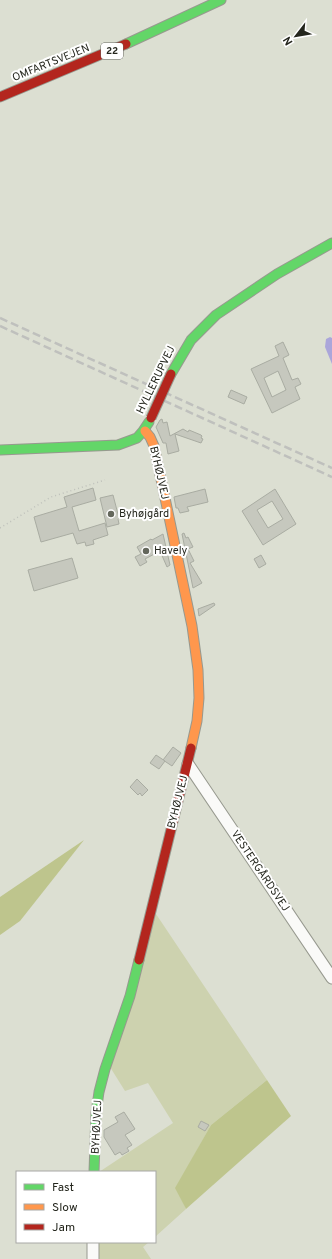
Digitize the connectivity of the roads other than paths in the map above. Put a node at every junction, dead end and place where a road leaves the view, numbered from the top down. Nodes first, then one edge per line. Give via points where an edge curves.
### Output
1 (221, 0) edge
2 (0, 97) edge
3 (332, 243) edge
4 (145, 431) junction
5 (0, 450) edge
6 (188, 764) junction
7 (332, 978) edge
8 (94, 1171) edge
9 (93, 1243) edge
10 (93, 1259) edge

1 - 2 street, OMFARTSVEJEN / 22 via 113,50
3 - 4 street, HYLLERUPVEJ, bridge via 267,280 221,311 199,331 183,351
4 - 5 street, HYLLERUPVEJ via 128,443 118,445
4 - 6 street, BYHØJVEJ via 154,446 192,626 198,670 199,706
6 - 7 street, VESTERGÅRDSVEJ
6 - 8 street, BYHØJVEJ via 130,996 99,1092
9 - 10 street

